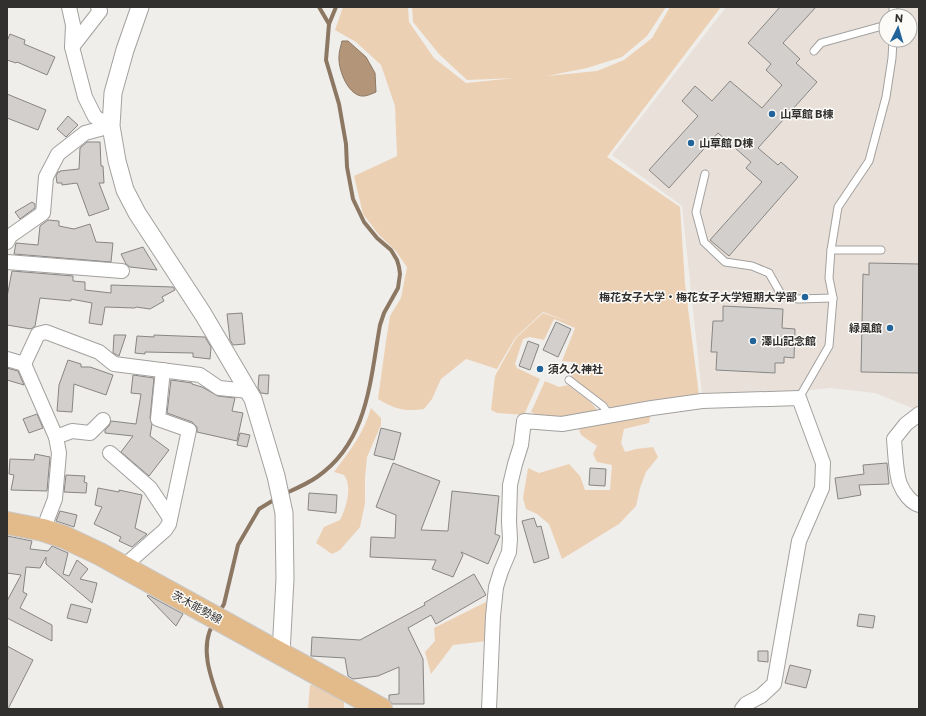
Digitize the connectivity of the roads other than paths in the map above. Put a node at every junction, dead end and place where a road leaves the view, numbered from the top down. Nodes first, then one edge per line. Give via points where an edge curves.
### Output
1 (69, 7) edge
2 (98, 7) edge
3 (140, 7) edge
4 (878, 27) edge
5 (72, 47) junction
6 (893, 48) edge
7 (814, 51) dead end
8 (111, 126) junction
9 (705, 174) dead end
10 (7, 242) edge
11 (832, 250) junction
12 (881, 250) dead end
13 (7, 262) edge
14 (122, 271) dead end
15 (833, 298) junction
16 (7, 359) edge
17 (24, 364) junction
18 (163, 370) junction
19 (569, 380) dead end
20 (249, 391) junction
21 (799, 398) junction
22 (919, 414) edge
23 (610, 416) junction
24 (103, 420) dead end
25 (56, 437) junction
26 (110, 453) dead end
27 (919, 505) edge
28 (170, 518) junction
29 (7, 523) edge
30 (43, 530) junction
31 (123, 567) junction
32 (281, 653) junction
33 (380, 709) edge
34 (490, 709) edge
35 (742, 709) edge

1 - 5 street via 73,24
2 - 5 street via 100,11
3 - 8 street via 113,93
4 - 7 lane via 821,43
5 - 8 street via 85,97 95,117
6 - 11 lane via 886,97 869,161 838,207
8 - 10 street via 85,133 58,154 46,177 43,213 10,236
8 - 20 street via 125,190
9 - 15 lane via 696,212 704,242 725,262 752,266 769,273 782,296 798,299
11 - 12 lane
11 - 15 lane via 829,278
13 - 14 street
15 - 21 lane via 829,346
16 - 17 street
17 - 18 street via 38,334 46,332 99,352 114,364
17 - 25 street
18 - 20 street via 200,375 219,388
18 - 28 street via 158,419 188,430
19 - 23 lane via 603,406
20 - 32 street via 276,476 284,513 285,579
21 - 23 street via 702,401
21 - 35 street via 823,463 822,488 798,541 774,684
22 - 27 street via 906,424 894,439 899,484 906,495
23 - 34 street via 562,424 524,421 510,485 509,552 496,587 492,616
24 - 25 street via 90,433 72,431
25 - 30 street via 59,453 55,499
26 - 28 street via 150,488
28 - 31 street via 165,530
29 - 30 main road, 茨木能勢線
30 - 31 main road, 茨木能勢線 via 64,536
31 - 32 main road, 茨木能勢線
32 - 33 main road, 茨木能勢線

